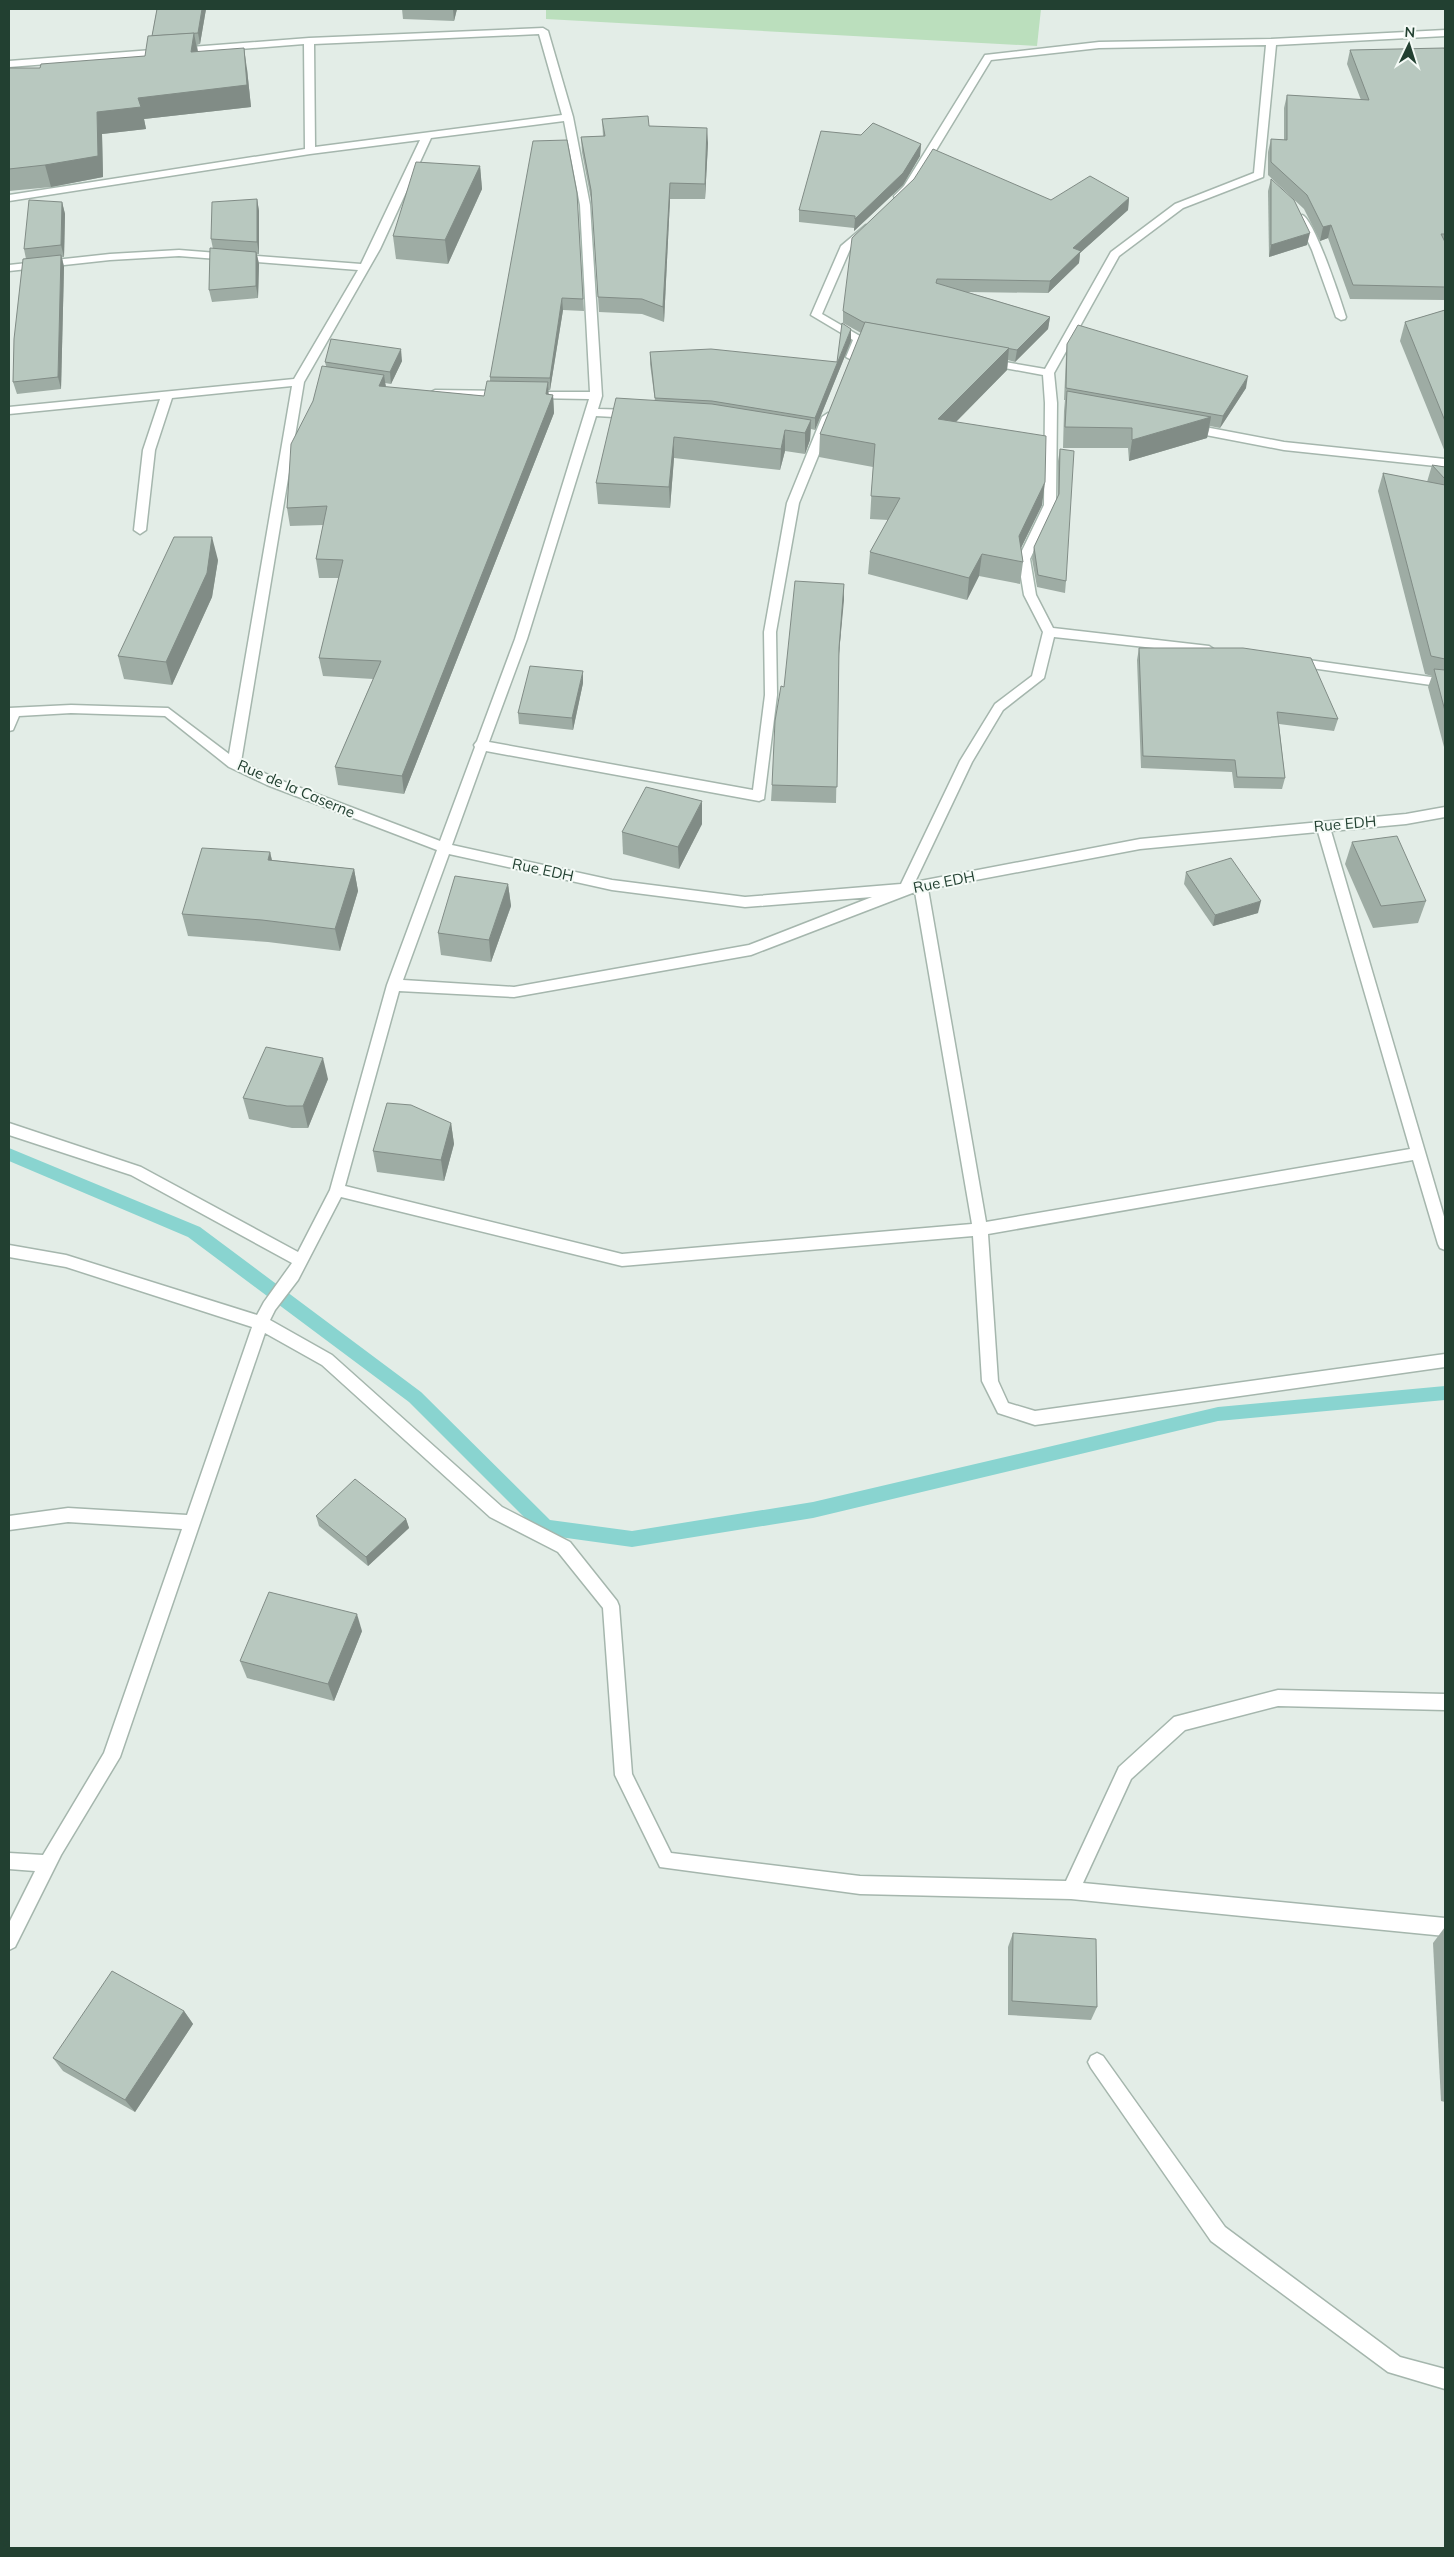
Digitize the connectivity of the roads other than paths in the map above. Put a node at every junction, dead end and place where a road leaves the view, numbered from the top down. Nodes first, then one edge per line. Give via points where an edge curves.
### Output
1 (1445, 33) edge
2 (309, 41) junction
3 (1271, 42) junction
4 (9, 64) edge
5 (568, 117) junction
6 (427, 135) junction
7 (310, 151) junction
8 (9, 198) edge
9 (888, 208) edge
10 (1298, 210) edge
11 (874, 220) edge
12 (9, 268) edge
13 (364, 268) junction
14 (1341, 317) dead end
15 (972, 359) edge
16 (849, 365) edge
17 (1048, 372) junction
18 (304, 378) junction
19 (424, 393) edge
20 (167, 394) junction
21 (596, 396) junction
22 (831, 409) edge
23 (9, 410) edge
24 (591, 412) junction
25 (647, 415) edge
26 (1177, 426) edge
27 (1445, 464) edge
28 (140, 530) dead end
29 (1049, 632) junction
30 (1220, 652) edge
31 (1278, 660) edge
32 (1445, 683) edge
33 (11, 712) edge
34 (9, 727) edge
35 (480, 745) junction
36 (234, 764) junction
37 (1445, 812) edge
38 (1323, 826) junction
39 (444, 848) junction
40 (921, 886) junction
41 (905, 889) junction
42 (394, 985) junction
43 (9, 1129) edge
44 (1417, 1154) junction
45 (336, 1190) junction
46 (980, 1230) junction
47 (1445, 1244) edge
48 (9, 1251) edge
49 (301, 1261) junction
50 (261, 1323) junction
51 (1445, 1361) edge
52 (192, 1522) junction
53 (9, 1523) edge
54 (1445, 1702) edge
55 (9, 1861) edge
56 (47, 1864) junction
57 (1071, 1890) junction
58 (1445, 1927) edge
59 (9, 1941) edge
60 (1097, 2062) dead end
61 (1445, 2379) edge

1 - 3 street
2 - 4 street
2 - 5 street via 543,31
2 - 7 street
3 - 9 street via 1099,45 988,56 908,188
3 - 17 street via 1262,178 1179,206 1115,254
5 - 6 street
5 - 21 street via 585,205
6 - 7 street
6 - 13 street
7 - 8 street
10 - 14 street via 1317,250
11 - 16 street via 846,246 816,315 864,340
12 - 13 street via 110,256 179,253
13 - 18 street
15 - 17 street
17 - 29 street via 1056,404 1050,505 1024,559 1030,595
18 - 20 street
18 - 36 street
19 - 21 street
20 - 23 street
20 - 28 street via 149,450
21 - 24 street
22 - 35 street via 815,435 794,503 770,632 771,695 759,796
24 - 25 street
24 - 35 street via 521,639
26 - 27 street via 1284,446
29 - 30 street
29 - 41 street via 1038,678 999,707 966,761
31 - 32 street
33 - 34 street
33 - 36 street, Rue de la Caserne via 71,709 168,712
35 - 39 street
36 - 39 street, Rue de la Caserne via 272,782
37 - 38 street, Rue EDH via 1406,819
38 - 40 street, Rue EDH via 1140,844
38 - 44 street
39 - 41 street, Rue EDH via 612,885 745,902
39 - 42 street
40 - 41 street, Rue EDH
40 - 46 street
41 - 42 street via 751,950 514,992
42 - 45 street
43 - 49 street via 136,1171
44 - 46 street
44 - 47 street
45 - 46 street via 622,1260
45 - 49 street
46 - 51 street via 990,1381 1003,1408 1035,1418
48 - 50 street via 66,1261
49 - 50 street
50 - 52 street
50 - 57 street via 327,1360 496,1512 564,1547 610,1606 624,1775 666,1861 860,1885
52 - 53 street via 68,1515
52 - 56 street via 110,1757
54 - 57 street via 1278,1698 1180,1723 1125,1773
55 - 56 street
56 - 59 street
57 - 58 street
60 - 61 street via 1218,2234 1395,2365

